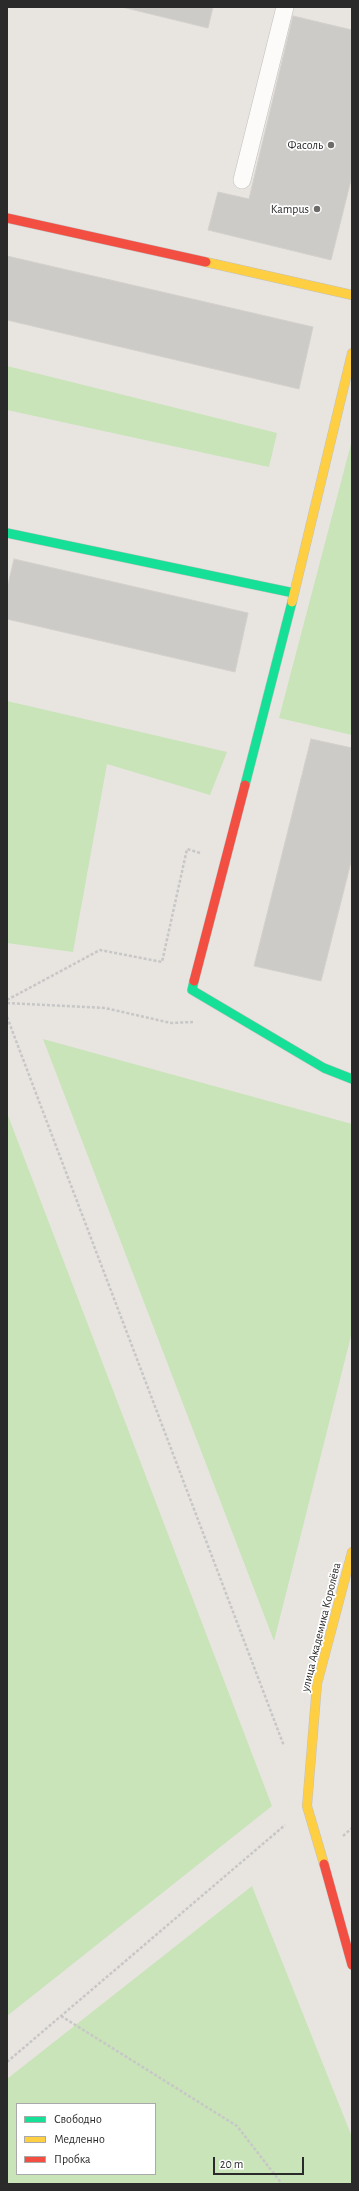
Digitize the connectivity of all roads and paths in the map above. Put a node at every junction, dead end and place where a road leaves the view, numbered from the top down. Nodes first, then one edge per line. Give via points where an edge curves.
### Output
1 (285, 7) edge
2 (242, 180) dead end
3 (7, 218) edge
4 (352, 294) edge
5 (352, 353) edge
6 (7, 533) edge
7 (294, 594) junction
8 (226, 859) junction
9 (7, 1000) edge
10 (7, 1003) edge
11 (7, 1017) edge
12 (194, 1022) dead end
13 (352, 1079) edge
14 (352, 1552) edge
15 (287, 1754) dead end
16 (307, 1806) junction
17 (352, 1965) edge
18 (61, 2016) junction
19 (7, 2062) edge
20 (282, 2184) edge

1 - 2 lane
3 - 4 street
5 - 7 street
6 - 7 street
7 - 8 street
8 - 9 path via 187,849 162,962 100,950
8 - 13 street via 192,990 324,1068
10 - 12 path via 105,1008 171,1023
11 - 15 path
14 - 16 street, улица Академика Королёва via 317,1684
16 - 17 street, улица Академика Королёва
16 - 18 path
18 - 19 path
18 - 20 path via 237,2126

